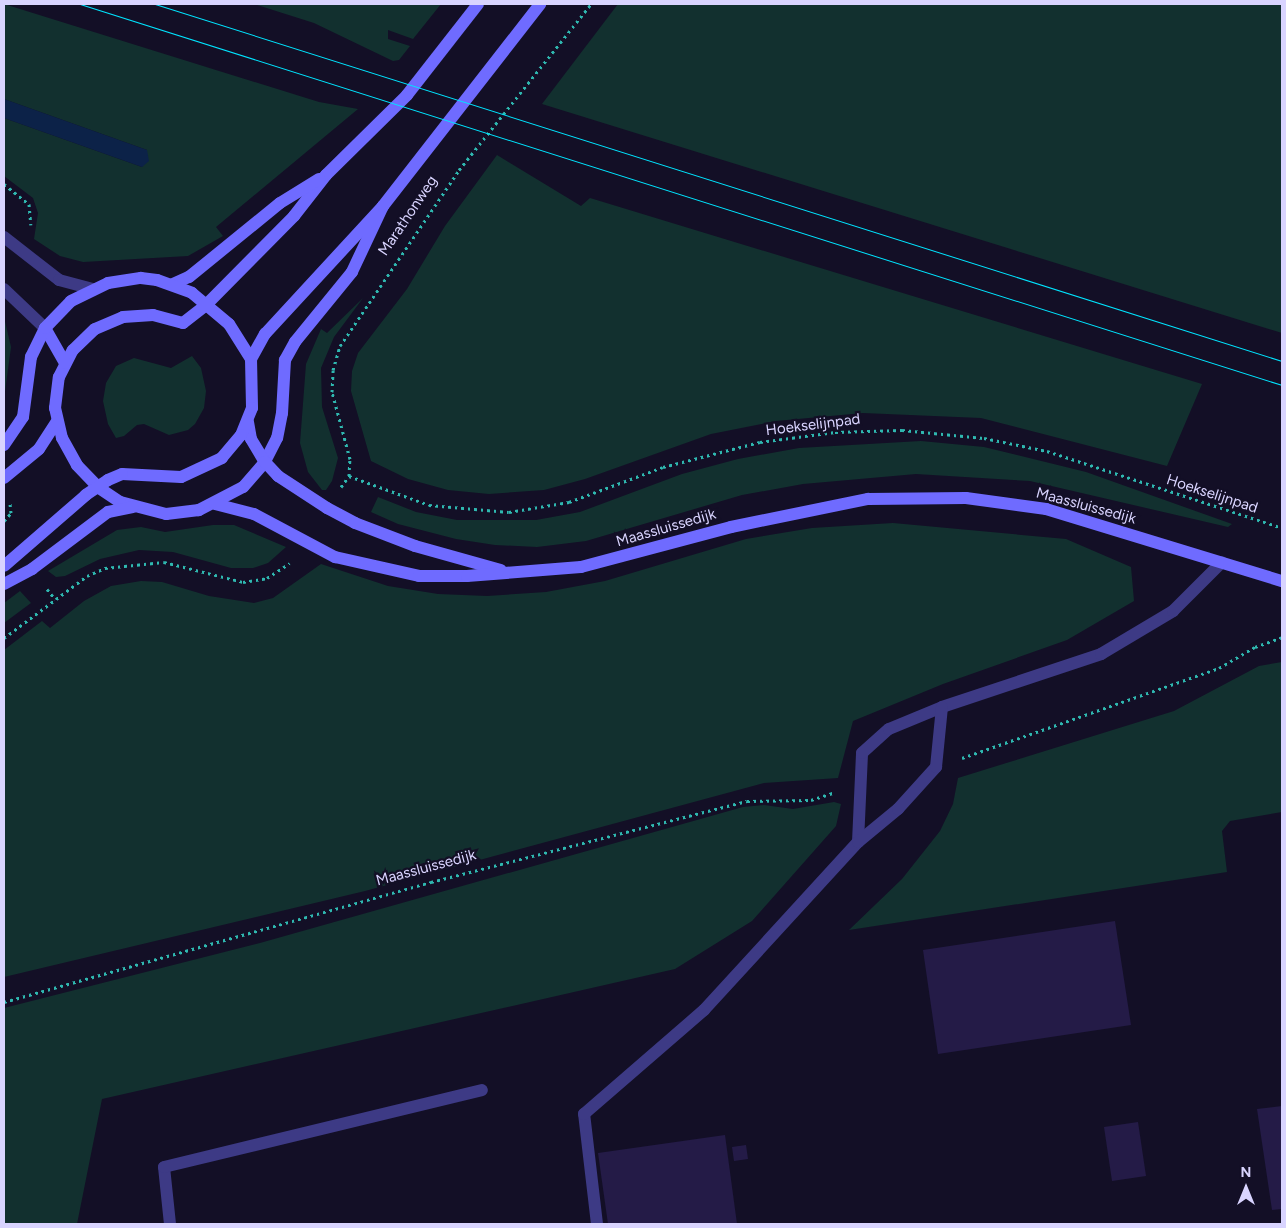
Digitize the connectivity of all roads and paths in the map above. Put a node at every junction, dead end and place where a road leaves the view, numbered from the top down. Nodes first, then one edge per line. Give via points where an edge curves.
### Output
1 (478, 4) edge
2 (540, 4) edge
3 (591, 4) edge
4 (326, 175) junction
5 (383, 206) junction
6 (4, 237) edge
7 (173, 284) junction
8 (4, 288) edge
9 (93, 289) junction
10 (207, 304) junction
11 (45, 328) junction
12 (251, 359) junction
13 (65, 363) junction
14 (57, 421) junction
15 (248, 422) junction
16 (4, 445) edge
17 (265, 462) junction
18 (349, 476) junction
19 (4, 478) edge
20 (98, 487) junction
21 (5, 496) edge
22 (215, 504) junction
23 (133, 507) junction
24 (327, 508) junction
25 (4, 521) edge
26 (1282, 528) edge
27 (305, 541) junction
28 (1222, 562) junction
29 (4, 566) edge
30 (508, 572) junction
31 (1282, 581) edge
32 (4, 584) edge
33 (1282, 637) edge
34 (4, 638) edge
35 (942, 707) junction
36 (936, 767) junction
37 (861, 784) junction
38 (858, 842) junction
39 (4, 1002) edge
40 (482, 1090) dead end
41 (170, 1224) edge
42 (597, 1224) edge

1 - 4 main road via 407,95
2 - 5 main road, Marathonweg
3 - 18 path, Marathonweg via 459,170 340,346 333,370 332,392 350,459
4 - 7 main road via 280,203 190,277
4 - 10 main road via 294,216
5 - 12 main road, Marathonweg via 265,334
5 - 17 main road, Marathonweg via 352,272 295,342 282,373 280,426
6 - 9 street via 59,280
7 - 9 main road via 141,278
7 - 10 main road
8 - 11 street
9 - 11 main road via 71,301
10 - 12 main road via 238,336
10 - 13 main road via 183,323 169,317 138,314 108,322 83,338
11 - 13 main road
11 - 16 main road via 31,356 25,404 18,428
12 - 15 main road via 254,393
13 - 14 main road via 56,392
14 - 19 main road via 42,445
14 - 20 main road via 76,465
15 - 17 main road, Maassluissedijk via 251,439
15 - 20 main road via 222,458 196,473 166,479 122,474
17 - 22 main road via 243,487
17 - 24 main road, Maassluissedijk via 278,476
18 - 24 path
18 - 26 path, Hoekselijnpad via 429,505 519,512 570,502 672,465 760,442 835,432 910,430 984,438 1047,451
20 - 23 main road
20 - 29 main road
21 - 25 path via 13,507
22 - 23 main road via 174,513
22 - 27 main road, Maassluissedijk via 254,514
23 - 32 main road via 108,512 32,569
24 - 30 main road, Maassluissedijk via 355,523 414,546
27 - 30 main road, Maassluissedijk via 335,556 419,576
27 - 34 path via 288,565 256,581 227,580 164,562 105,568 87,576
28 - 30 main road, Maassluissedijk via 1046,509 966,498 868,499 731,527 581,566
28 - 31 main road, Maassluissedijk
28 - 35 street via 1173,611 1100,654
33 - 36 path via 1256,647 1219,668
35 - 36 street
35 - 37 street via 889,729 862,753
36 - 38 street via 898,810
37 - 38 street
37 - 39 path, Maassluissedijk via 811,800 747,801 431,882
38 - 42 street via 704,1010 584,1114
40 - 41 street via 164,1167

